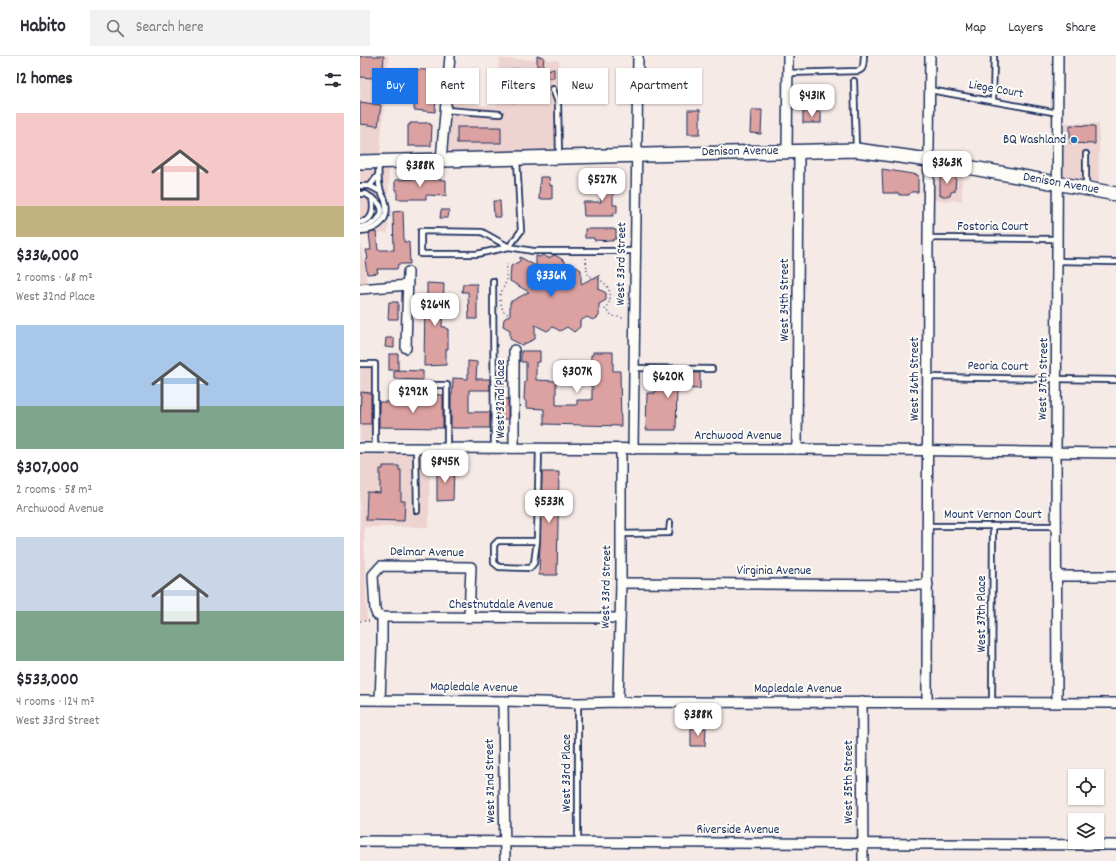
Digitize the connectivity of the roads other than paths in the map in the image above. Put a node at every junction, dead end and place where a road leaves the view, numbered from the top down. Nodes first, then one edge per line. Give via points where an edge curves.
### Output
1 (450, 56) edge
2 (638, 56) edge
3 (788, 56) edge
4 (864, 56) edge
5 (930, 56) edge
6 (994, 56) edge
7 (1058, 56) edge
8 (788, 73) junction
9 (854, 81) dead end
10 (553, 88) dead end
11 (930, 90) junction
12 (993, 101) junction
13 (445, 110) junction
14 (1058, 113) junction
15 (500, 114) dead end
16 (856, 150) junction
17 (793, 151) junction
18 (636, 154) junction
19 (1086, 154) dead end
20 (559, 157) junction
21 (516, 158) junction
22 (441, 160) junction
23 (929, 160) junction
24 (360, 162) edge
25 (379, 162) junction
26 (378, 175) junction
27 (1059, 184) junction
28 (360, 186) edge
29 (370, 186) junction
30 (1086, 188) junction
31 (381, 192) junction
32 (360, 194) edge
33 (1116, 194) edge
34 (372, 198) junction
35 (360, 222) edge
36 (360, 227) edge
37 (360, 231) edge
38 (928, 238) junction
39 (1058, 238) junction
40 (509, 247) junction
41 (635, 251) junction
42 (1058, 260) junction
43 (1116, 262) edge
44 (408, 272) dead end
45 (493, 281) dead end
46 (408, 285) junction
47 (360, 289) edge
48 (406, 348) dead end
49 (514, 350) dead end
50 (360, 364) edge
51 (634, 368) junction
52 (712, 369) dead end
53 (927, 377) junction
54 (1057, 379) junction
55 (1116, 380) edge
56 (431, 385) dead end
57 (360, 448) edge
58 (375, 448) junction
59 (416, 448) junction
60 (447, 448) junction
61 (494, 448) junction
62 (514, 448) junction
63 (539, 448) junction
64 (620, 449) junction
65 (633, 449) junction
66 (797, 449) junction
67 (928, 450) junction
68 (1056, 452) junction
69 (1116, 453) edge
70 (417, 512) dead end
71 (670, 523) dead end
72 (928, 526) junction
73 (993, 526) junction
74 (1057, 526) junction
75 (621, 534) junction
76 (537, 541) junction
77 (1056, 576) junction
78 (1116, 576) edge
79 (621, 583) junction
80 (928, 585) junction
81 (469, 617) junction
82 (620, 618) junction
83 (378, 619) junction
84 (360, 700) edge
85 (380, 700) junction
86 (503, 701) junction
87 (618, 702) junction
88 (862, 702) junction
89 (927, 702) junction
90 (992, 702) junction
91 (1057, 702) junction
92 (578, 703) junction
93 (1116, 703) edge
94 (360, 841) edge
95 (505, 842) junction
96 (578, 843) junction
97 (862, 844) junction
98 (1116, 845) edge
99 (505, 861) edge
100 (863, 861) edge

1 - 13 street
2 - 18 street, West 33rd Street
3 - 8 street, West 34th Street
4 - 8 lane via 863,68 858,71
5 - 11 street, West 36th Street
6 - 12 lane
7 - 14 street, West 37th Street
8 - 17 street, West 34th Street
9 - 16 lane
10 - 20 lane via 558,103
11 - 12 lane, Liege Court
11 - 23 street, West 36th Street
12 - 14 lane, Liege Court
13 - 15 lane
13 - 22 street
14 - 27 street, West 37th Street
16 - 17 main road, Denison Avenue
16 - 23 main road, Denison Avenue
17 - 18 main road, Denison Avenue
17 - 66 street, West 34th Street
18 - 20 main road, Denison Avenue
18 - 41 street, West 33rd Street
19 - 30 lane
20 - 21 main road, Denison Avenue
21 - 22 main road, Denison Avenue
21 - 40 lane via 521,231
22 - 25 main road, Denison Avenue
23 - 27 main road, Denison Avenue
23 - 38 street, West 36th Street
24 - 25 main road, Denison Avenue
25 - 26 lane
26 - 29 lane
26 - 31 lane
27 - 30 main road, Denison Avenue
27 - 39 street, West 37th Street
28 - 29 lane
29 - 31 lane
30 - 33 main road, Denison Avenue
31 - 37 lane via 387,213 382,222 370,230
32 - 34 lane
34 - 35 lane via 374,207 371,218
34 - 36 lane via 379,202 381,213 371,224
38 - 39 lane, Fostoria Court
38 - 53 street, West 36th Street
39 - 42 street, West 37th Street
40 - 40 lane via 482,232 421,231 421,254 477,254
40 - 41 lane via 533,251
41 - 51 street, West 33rd Street
42 - 43 lane
42 - 54 street, West 37th Street
44 - 46 street
45 - 61 lane
46 - 47 street
46 - 48 street
49 - 62 street, West 32nd Place
50 - 58 lane via 375,364
51 - 52 lane
51 - 65 street, West 33rd Street
53 - 54 lane, Peoria Court
53 - 67 street, West 36th Street
54 - 55 lane, Peoria Court
54 - 68 street, West 37th Street
56 - 60 lane via 447,386
57 - 58 street, Archwood Avenue
58 - 59 street, Archwood Avenue
59 - 60 street, Archwood Avenue
59 - 70 lane
60 - 61 street, Archwood Avenue
61 - 62 street, Archwood Avenue
62 - 63 street, Archwood Avenue
63 - 64 street, Archwood Avenue
63 - 76 lane
64 - 65 street, Archwood Avenue
64 - 75 street, West 33rd Street
65 - 66 street, Archwood Avenue
66 - 67 street, Archwood Avenue
67 - 68 street, Archwood Avenue
67 - 72 street, West 36th Street
68 - 69 street, Archwood Avenue
68 - 74 street, West 37th Street
71 - 75 lane via 669,533
72 - 73 lane, Mount Vernon Court
72 - 80 street, West 36th Street
73 - 74 lane, Mount Vernon Court
73 - 90 lane, West 37th Place
74 - 77 street, West 37th Street
75 - 79 street, West 33rd Street
76 - 76 lane via 534,563 530,568 499,567 494,563 494,545 498,541
77 - 78 street
77 - 91 street, West 37th Street
79 - 80 street, Virginia Avenue
79 - 82 street, West 33rd Street
80 - 89 street, West 36th Street
81 - 82 street, Chestnutdale Avenue
81 - 83 street, Chestnutdale Avenue
81 - 83 street, Delmar Avenue via 471,567 381,566 373,575
82 - 87 street, West 33rd Street
83 - 85 street via 382,648
84 - 85 street, Mapledale Avenue
85 - 86 street, Mapledale Avenue
86 - 92 street, Mapledale Avenue
86 - 95 street, West 32nd Street
87 - 88 street, Mapledale Avenue
87 - 92 street, Mapledale Avenue
88 - 89 street, Mapledale Avenue
88 - 97 street, West 35th Street
89 - 90 street, Mapledale Avenue
90 - 91 street, Mapledale Avenue
91 - 93 street, Mapledale Avenue
92 - 96 lane, West 33rd Place
94 - 95 street, Riverside Avenue
95 - 96 street, Riverside Avenue
95 - 99 street, West 32nd Street
96 - 97 street, Riverside Avenue
97 - 98 street, Riverside Avenue
97 - 100 street, West 35th Street

